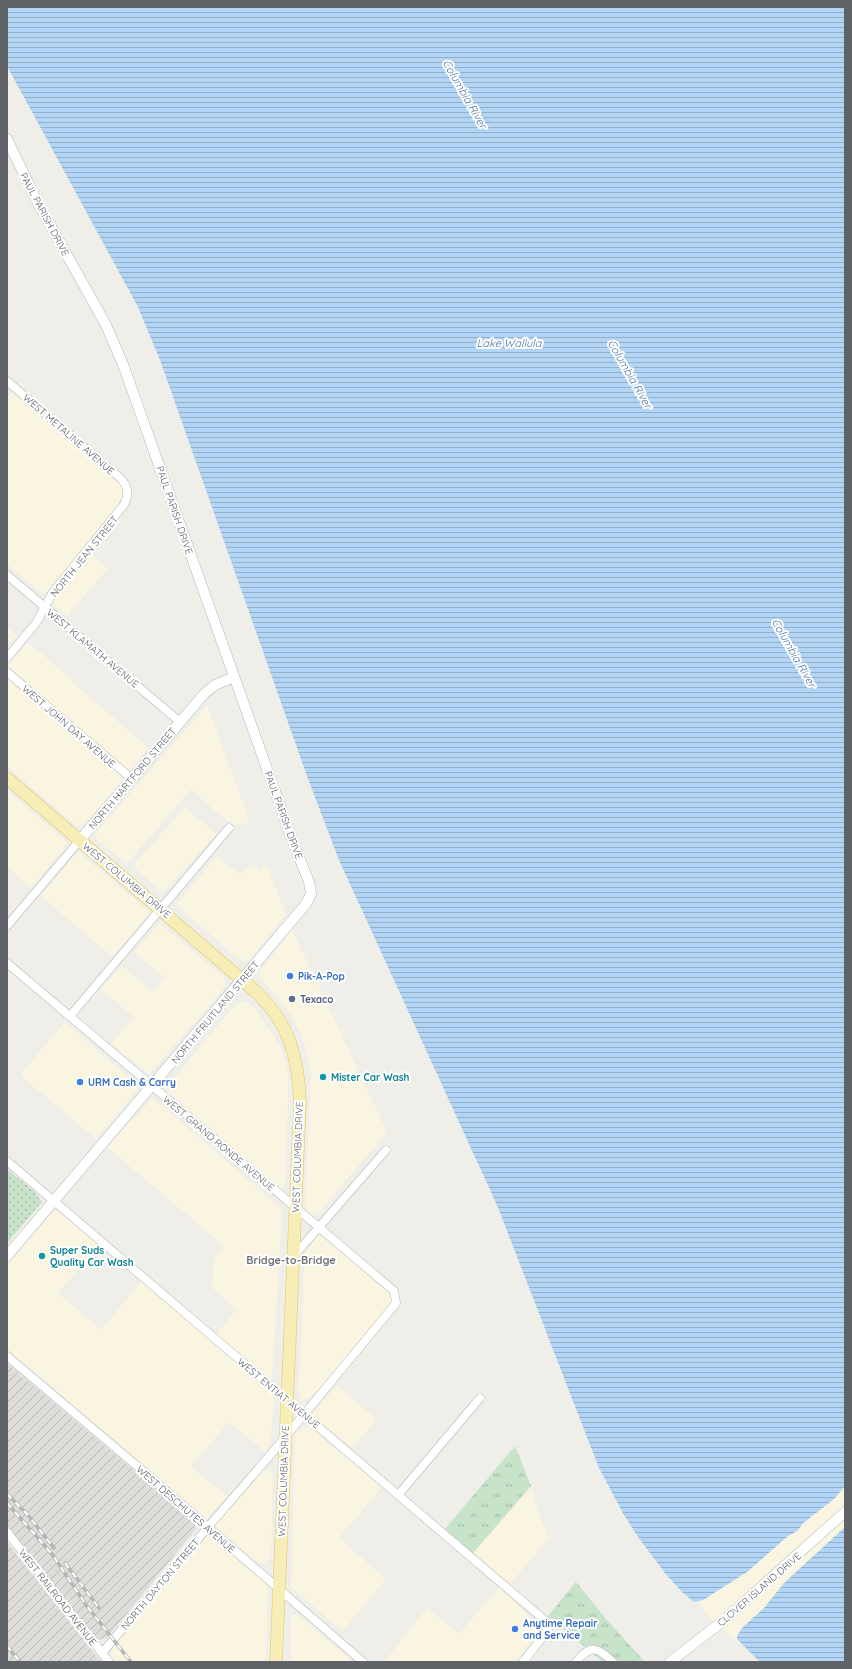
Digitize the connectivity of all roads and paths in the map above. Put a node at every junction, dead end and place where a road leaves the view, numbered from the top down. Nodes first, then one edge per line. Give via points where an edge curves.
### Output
1 (7, 139) edge
2 (7, 381) edge
3 (128, 490) joint
4 (7, 575) edge
5 (45, 607) junction
6 (7, 658) edge
7 (7, 672) edge
8 (234, 677) junction
9 (180, 722) junction
10 (7, 778) edge
11 (132, 779) junction
12 (229, 828) dead end
13 (80, 840) junction
14 (311, 894) joint
15 (161, 909) junction
16 (7, 926) edge
17 (7, 963) edge
18 (242, 979) junction
19 (70, 1016) junction
20 (152, 1086) junction
21 (386, 1150) dead end
22 (7, 1161) edge
23 (54, 1201) junction
24 (295, 1208) junction
25 (319, 1228) junction
26 (7, 1256) edge
27 (293, 1257) junction
28 (394, 1291) joint
29 (7, 1356) edge
30 (480, 1398) dead end
31 (287, 1399) junction
32 (304, 1415) junction
33 (285, 1437) junction
34 (399, 1494) junction
35 (845, 1512) edge
36 (208, 1527) junction
37 (7, 1532) edge
38 (279, 1589) junction
39 (102, 1653) junction
40 (109, 1662) edge
41 (276, 1662) edge
42 (363, 1662) edge
43 (522, 1662) edge
44 (576, 1662) edge
45 (613, 1662) edge
46 (670, 1662) edge

1 - 8 street, PAUL PARISH DRIVE via 39,205 115,345
2 - 3 street, WEST METALINE AVENUE via 119,477
3 - 5 street, NORTH JEAN STREET via 123,506 53,592
4 - 5 street, WEST KLAMATH AVENUE
5 - 6 street, NORTH JEAN STREET via 36,623
5 - 9 street, WEST KLAMATH AVENUE
7 - 11 street, WEST JOHN DAY AVENUE
8 - 9 street, NORTH HARTFORD STREET via 207,691
8 - 14 street, PAUL PARISH DRIVE via 309,882
9 - 11 street, NORTH HARTFORD STREET
10 - 13 main road, WEST COLUMBIA DRIVE
11 - 13 street, NORTH HARTFORD STREET
12 - 15 street
13 - 15 main road, WEST COLUMBIA DRIVE
13 - 16 street, NORTH HARTFORD STREET
14 - 18 street, NORTH FRUITLAND STREET via 306,904
15 - 18 main road, WEST COLUMBIA DRIVE
15 - 19 street
17 - 19 street, WEST GRAND RONDE AVENUE
18 - 20 street, NORTH FRUITLAND STREET
18 - 24 main road, WEST COLUMBIA DRIVE via 261,996 276,1015 284,1027 296,1060 300,1102
19 - 20 street, WEST GRAND RONDE AVENUE
20 - 23 street, NORTH FRUITLAND STREET
20 - 24 street, WEST GRAND RONDE AVENUE
21 - 25 street
22 - 23 street, WEST ENTIAT AVENUE
23 - 26 street, NORTH FRUITLAND STREET
23 - 31 street, WEST ENTIAT AVENUE
24 - 25 street, WEST GRAND RONDE AVENUE
24 - 27 main road, WEST COLUMBIA DRIVE
25 - 27 street
25 - 28 street, WEST GRAND RONDE AVENUE
27 - 31 main road, WEST COLUMBIA DRIVE
28 - 32 street, NORTH DAYTON STREET via 396,1303
29 - 36 street, WEST DESCHUTES AVENUE
30 - 34 street
31 - 32 street, WEST ENTIAT AVENUE
31 - 33 main road, WEST COLUMBIA DRIVE
32 - 33 street, NORTH DAYTON STREET
32 - 34 street, WEST ENTIAT AVENUE
33 - 36 street, NORTH DAYTON STREET
33 - 38 main road, WEST COLUMBIA DRIVE
34 - 43 street, WEST ENTIAT AVENUE via 546,1621 546,1635
35 - 46 street, CLOVER ISLAND DRIVE via 722,1621
36 - 38 street, WEST DESCHUTES AVENUE
36 - 39 street, NORTH DAYTON STREET
37 - 39 street, WEST RAILROAD AVENUE
38 - 41 main road, WEST COLUMBIA DRIVE
38 - 42 street, WEST DESCHUTES AVENUE
39 - 40 street, WEST RAILROAD AVENUE
44 - 45 street via 585,1651 593,1650 604,1654

